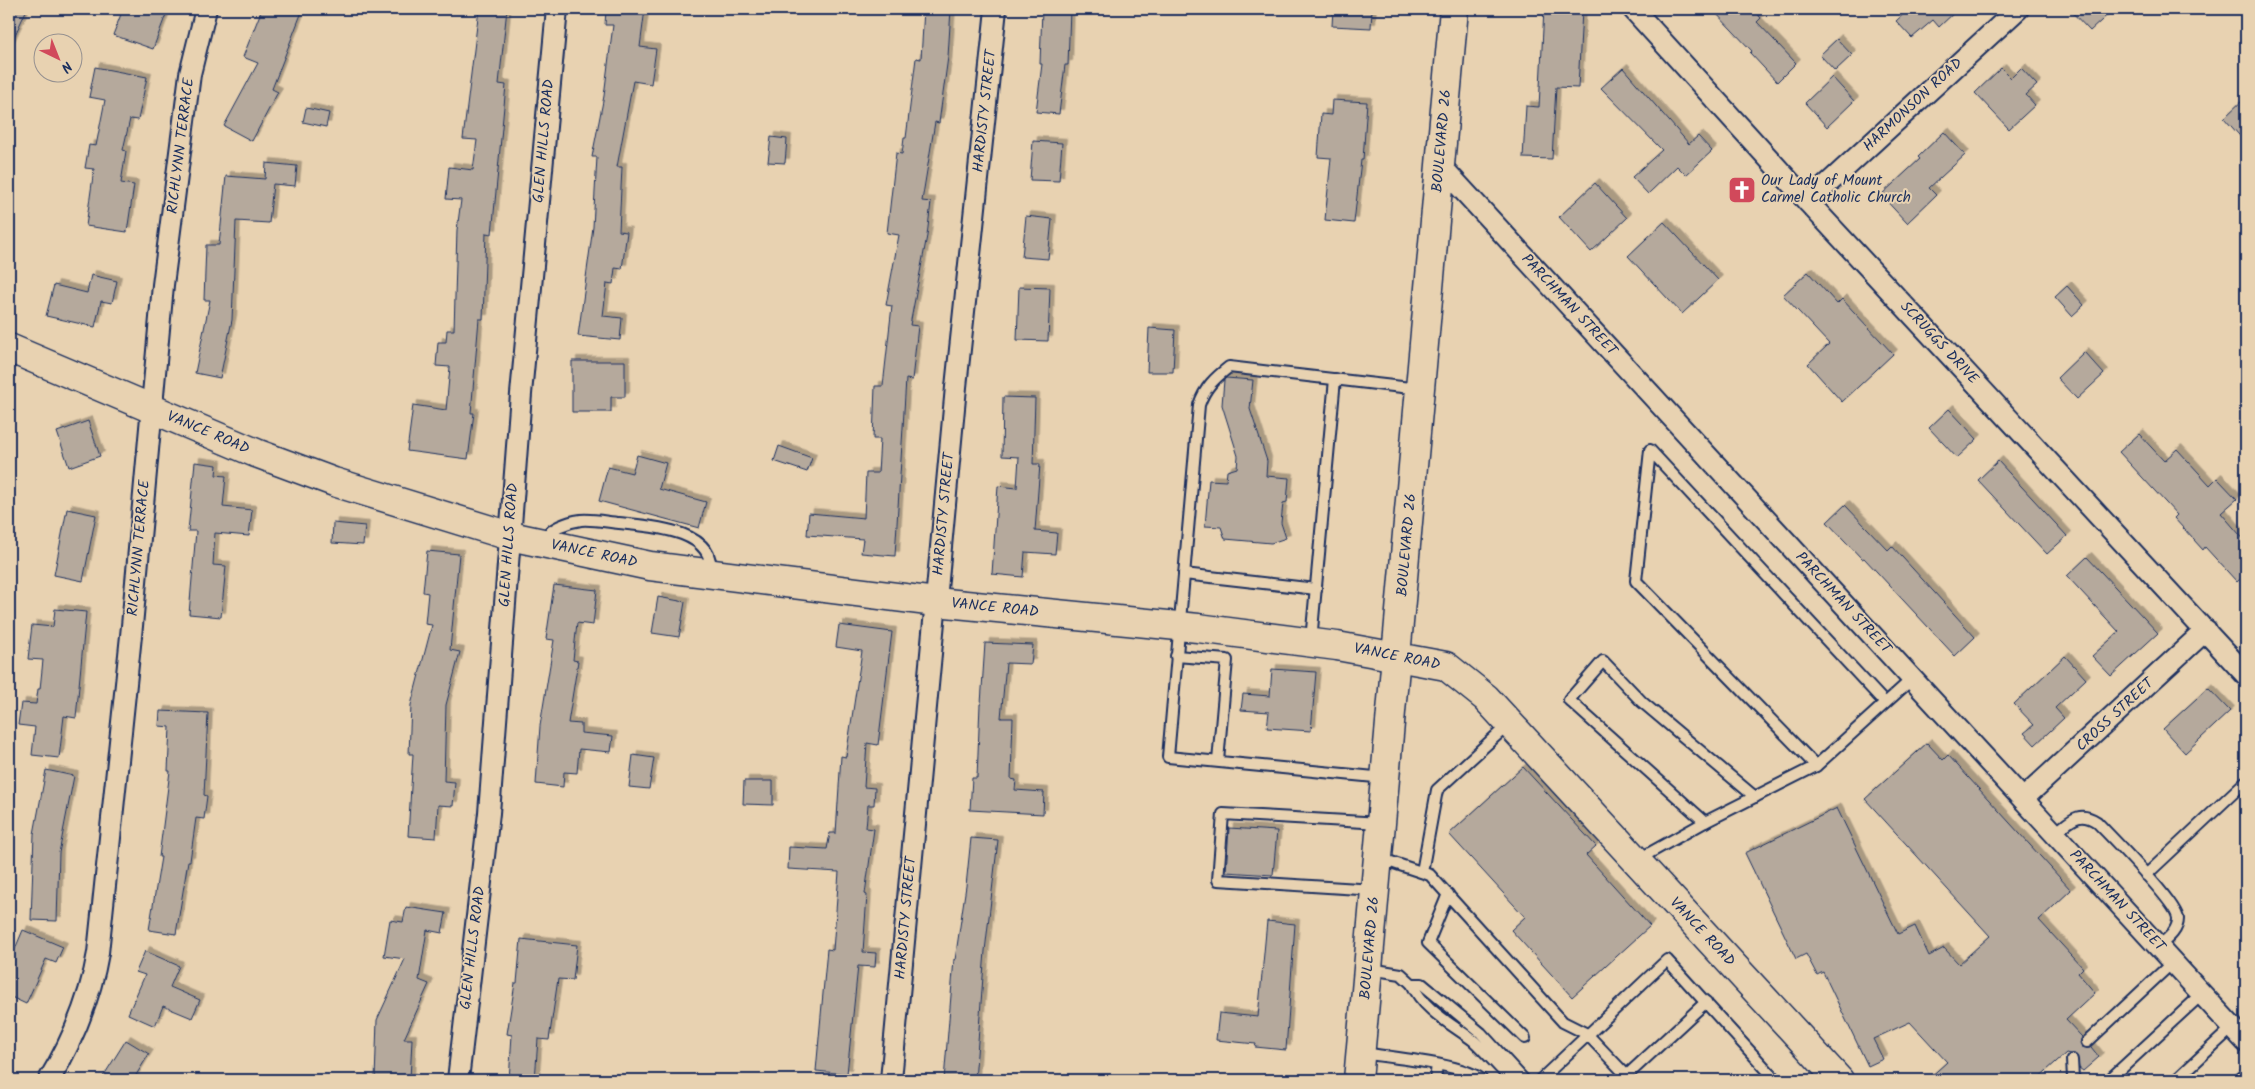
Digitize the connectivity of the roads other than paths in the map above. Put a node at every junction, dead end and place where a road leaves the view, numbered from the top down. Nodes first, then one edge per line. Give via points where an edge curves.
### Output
1 (206, 9) edge
2 (557, 9) edge
3 (996, 9) edge
4 (1454, 9) edge
5 (1633, 9) edge
6 (2018, 9) edge
7 (1440, 165) junction
8 (1808, 202) junction
9 (9, 348) edge
10 (1336, 379) junction
11 (1420, 389) junction
12 (152, 410) junction
13 (510, 536) junction
14 (539, 543) junction
15 (710, 574) junction
16 (1184, 574) junction
17 (1316, 589) junction
18 (936, 602) junction
19 (1178, 626) junction
20 (2206, 630) junction
21 (1311, 642) junction
22 (1176, 656) junction
23 (1397, 657) junction
24 (2246, 675) edge
25 (1912, 679) junction
26 (1885, 703) junction
27 (1510, 724) junction
28 (1218, 761) junction
29 (1816, 766) junction
30 (1386, 778) junction
31 (2246, 781) edge
32 (1756, 797) junction
33 (2023, 799) junction
34 (1705, 822) junction
35 (1382, 823) junction
36 (2055, 833) junction
37 (1378, 858) junction
38 (1636, 860) junction
39 (1422, 872) junction
40 (2146, 875) junction
41 (1376, 890) junction
42 (1448, 894) junction
43 (2158, 946) junction
44 (2173, 962) junction
45 (1368, 969) junction
46 (1412, 984) junction
47 (2202, 994) junction
48 (1706, 1002) junction
49 (2233, 1027) junction
50 (1587, 1034) junction
51 (1525, 1038) dead end
52 (2086, 1042) dead end
53 (2246, 1042) edge
54 (1361, 1052) junction
55 (2072, 1060) dead end
56 (1437, 1065) junction
57 (2246, 1073) edge
58 (1624, 1078) edge
59 (49, 1080) edge
60 (458, 1080) edge
61 (891, 1080) edge
62 (1358, 1080) edge
63 (1435, 1080) edge
64 (1482, 1080) edge
65 (1512, 1080) edge
66 (1524, 1080) edge
67 (1540, 1080) edge
68 (1776, 1080) edge
69 (1839, 1080) edge
70 (2076, 1080) edge
71 (2108, 1080) edge
72 (2176, 1080) edge
73 (2238, 1080) edge

1 - 12 street, RICHLYNN TERRACE via 190,74 163,285
2 - 13 street, GLEN HILLS ROAD
3 - 18 street, HARDISTY STREET
4 - 7 street, BOULEVARD 26
5 - 8 street, SCRUGGS DRIVE
6 - 8 street, HARMONSON ROAD
7 - 11 street, BOULEVARD 26
7 - 25 street, PARCHMAN STREET
8 - 20 street, SCRUGGS DRIVE
9 - 12 street, VANCE ROAD
10 - 11 lane
10 - 16 lane via 1229,367 1203,391 1199,405
10 - 17 lane
11 - 23 street, BOULEVARD 26
12 - 13 street, VANCE ROAD via 334,482
12 - 59 street, RICHLYNN TERRACE via 98,953 93,983 82,1016
13 - 14 street, VANCE ROAD
13 - 60 street, GLEN HILLS ROAD via 489,813
14 - 15 street, VANCE ROAD via 650,566
14 - 15 lane via 556,528 583,520 674,530 690,538 705,552 710,560
15 - 18 street, VANCE ROAD
16 - 17 lane
16 - 19 lane
17 - 21 lane
18 - 19 street, VANCE ROAD
18 - 61 street, HARDISTY STREET
19 - 21 street, VANCE ROAD
19 - 22 lane
20 - 24 street, SCRUGGS DRIVE
20 - 33 street, CROSS STREET
21 - 23 street, VANCE ROAD
22 - 28 lane via 1168,756
22 - 28 lane via 1227,660
23 - 27 street, VANCE ROAD via 1446,666 1486,698
23 - 30 street, BOULEVARD 26
25 - 26 lane
25 - 33 street, PARCHMAN STREET
26 - 29 lane
26 - 29 lane via 1650,450 1636,581
27 - 38 street, VANCE ROAD
27 - 39 lane via 1437,790
28 - 30 lane
29 - 32 lane
30 - 35 street, BOULEVARD 26
31 - 40 lane
32 - 34 lane
32 - 34 lane via 1642,702 1603,661 1569,700
33 - 36 street, PARCHMAN STREET
34 - 38 lane
35 - 37 street, BOULEVARD 26
35 - 41 lane via 1223,814 1218,880
36 - 40 lane via 2072,820 2089,817
36 - 43 street, PARCHMAN STREET
37 - 39 lane
37 - 41 street, BOULEVARD 26
38 - 69 street, VANCE ROAD
39 - 42 lane via 1430,875
40 - 43 lane via 2179,917 2176,930
41 - 45 street, BOULEVARD 26
42 - 50 lane via 1563,1022
42 - 51 lane via 1428,943
43 - 44 street, PARCHMAN STREET
44 - 47 street, PARCHMAN STREET
44 - 52 lane
45 - 46 lane via 1401,974
45 - 54 street, BOULEVARD 26
46 - 65 lane via 1416,993 1433,1010 1475,1042
46 - 66 lane via 1422,984 1481,1033
47 - 49 street, PARCHMAN STREET
47 - 71 lane
48 - 50 lane via 1667,960
48 - 58 lane
48 - 68 lane
49 - 53 street, PARCHMAN STREET
49 - 72 lane
50 - 58 lane
50 - 67 lane
54 - 56 lane
54 - 62 street, BOULEVARD 26
55 - 70 lane via 2073,1078
56 - 63 lane
56 - 64 lane via 1469,1073
57 - 73 lane

